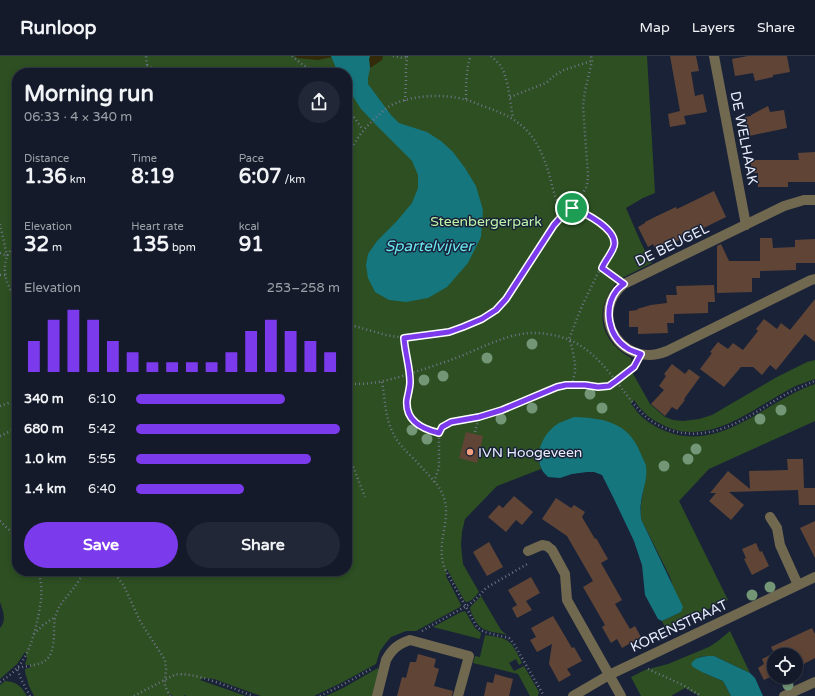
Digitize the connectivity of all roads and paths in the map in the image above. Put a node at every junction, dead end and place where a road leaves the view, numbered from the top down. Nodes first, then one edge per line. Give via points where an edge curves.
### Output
1 (146, 56) edge
2 (292, 56) edge
3 (393, 56) edge
4 (471, 56) edge
5 (491, 56) edge
6 (591, 56) edge
7 (714, 56) edge
8 (408, 57) edge
9 (591, 61) dead end
10 (147, 65) junction
11 (146, 68) edge
12 (152, 68) edge
13 (309, 68) edge
14 (510, 97) junction
15 (466, 100) junction
16 (404, 101) junction
17 (352, 115) edge
18 (513, 118) junction
19 (363, 130) junction
20 (352, 147) edge
21 (815, 200) edge
22 (572, 208) junction
23 (565, 210) junction
24 (0, 224) edge
25 (746, 224) junction
26 (12, 248) edge
27 (0, 253) edge
28 (7, 256) junction
29 (602, 268) junction
30 (0, 275) edge
31 (5, 275) junction
32 (815, 279) edge
33 (624, 284) junction
34 (12, 292) edge
35 (352, 326) edge
36 (404, 338) junction
37 (569, 339) junction
38 (641, 354) junction
39 (409, 374) junction
40 (616, 381) junction
41 (382, 382) junction
42 (815, 382) edge
43 (352, 384) edge
44 (572, 385) junction
45 (12, 402) edge
46 (0, 406) edge
47 (479, 417) junction
48 (12, 430) edge
49 (475, 432) dead end
50 (439, 433) junction
51 (0, 436) edge
52 (352, 464) edge
53 (434, 482) junction
54 (365, 498) dead end
55 (770, 517) dead end
56 (0, 521) edge
57 (12, 533) edge
58 (528, 551) dead end
59 (532, 562) dead end
60 (39, 576) edge
61 (82, 576) edge
62 (117, 576) edge
63 (815, 577) edge
64 (798, 585) junction
65 (465, 607) junction
66 (55, 617) junction
67 (33, 634) junction
68 (410, 640) junction
69 (386, 660) junction
70 (17, 668) junction
71 (646, 668) dead end
72 (609, 675) junction
73 (165, 680) junction
74 (0, 682) edge
75 (815, 682) edge
76 (542, 692) junction
77 (30, 696) edge
78 (134, 696) edge
79 (170, 696) edge
80 (253, 696) edge
81 (320, 696) edge
82 (377, 696) edge
83 (458, 696) edge
84 (541, 696) edge
85 (544, 696) edge
86 (573, 696) edge
87 (621, 696) edge
88 (701, 696) edge
89 (784, 696) edge

1 - 10 path
2 - 13 path
3 - 8 path
4 - 15 path
5 - 14 path via 501,66
6 - 22 path via 583,106 588,176 586,186
7 - 25 street, DE WELHAAK
8 - 16 path
9 - 14 path via 564,70 546,83
10 - 11 path
10 - 12 path
14 - 18 path
15 - 16 path via 434,96
15 - 18 path
16 - 19 path via 388,107
17 - 19 path
18 - 23 path via 526,128 536,142 556,197
19 - 20 path
21 - 25 street, DE BEUGEL via 804,200 784,206
22 - 23 path
22 - 29 path via 601,224 613,237 614,245
23 - 36 path via 496,310 482,319 449,332
24 - 28 path
25 - 33 street, DE BEUGEL
26 - 28 path
27 - 28 path
28 - 31 path
29 - 33 path
29 - 37 path via 582,306
30 - 31 path
31 - 34 path
32 - 38 street, DE BEUGEL via 668,351
33 - 38 street, DE BEUGEL via 617,290 611,302 610,328 626,348
35 - 36 path
36 - 39 path
37 - 39 path via 543,334 517,334
37 - 40 path via 593,355
37 - 44 path via 575,363
38 - 40 path via 634,367
39 - 41 path
39 - 50 path via 407,406 410,415 423,428
40 - 42 path via 643,414 652,421 672,431 687,434 703,433 728,426 793,390
40 - 44 path via 604,387
41 - 43 path
41 - 53 path via 387,416 395,437
44 - 47 path via 557,387
45 - 46 path
47 - 49 path
47 - 50 path via 451,422 442,427
48 - 51 path
50 - 53 path via 439,467
52 - 54 path
53 - 65 path via 441,491 446,508 441,548 443,565
55 - 64 street via 777,528 780,545
56 - 57 path
58 - 72 street via 542,545 552,550 565,574 567,600
59 - 65 path via 486,588
60 - 67 path via 42,597
61 - 66 path via 62,601
62 - 73 path via 140,621 165,660
63 - 64 street, KORENSTRAAT
64 - 72 street, KORENSTRAAT
65 - 68 path
65 - 76 path via 481,630 509,638
66 - 67 path
66 - 70 path via 52,651 49,657 38,664
67 - 70 path via 28,651
68 - 69 street via 396,646
68 - 83 street via 469,656
69 - 81 path
69 - 82 street
70 - 74 path
70 - 77 path
71 - 88 path
72 - 86 street, KORENSTRAAT
72 - 87 street
73 - 78 path
73 - 79 path
73 - 80 path via 177,674 186,674
75 - 89 street
76 - 84 path
76 - 85 path

